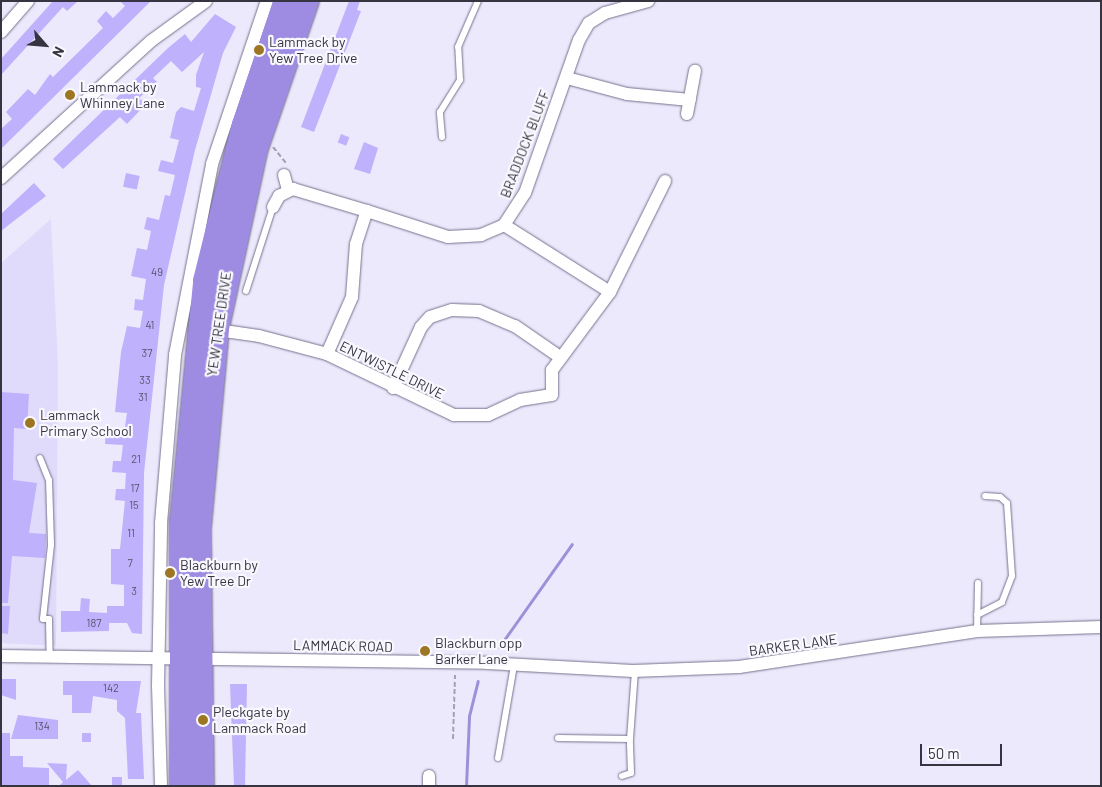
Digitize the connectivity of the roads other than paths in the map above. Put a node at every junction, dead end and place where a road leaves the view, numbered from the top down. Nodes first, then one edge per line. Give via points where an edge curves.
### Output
1 (28, 1) edge
2 (206, 1) edge
3 (267, 1) edge
4 (286, 1) edge
5 (307, 1) edge
6 (478, 1) edge
7 (648, 1) edge
8 (1, 32) edge
9 (695, 71) dead end
10 (567, 78) junction
11 (690, 100) junction
12 (687, 114) dead end
13 (442, 137) dead end
14 (284, 175) road end
15 (1, 178) edge
16 (665, 181) dead end
17 (288, 190) junction
18 (272, 207) joint
19 (367, 211) junction
20 (504, 225) junction
21 (246, 291) dead end
22 (610, 292) junction
23 (208, 329) junction
24 (327, 354) junction
25 (560, 357) junction
26 (393, 388) junction
27 (40, 458) dead end
28 (984, 496) dead end
29 (978, 583) dead end
30 (978, 615) junction
31 (1101, 627) edge
32 (977, 631) junction
33 (1, 656) edge
34 (50, 658) junction
35 (179, 658) junction
36 (487, 663) joint
37 (514, 665) junction
38 (635, 671) junction
39 (558, 738) dead end
40 (630, 739) junction
41 (498, 758) dead end
42 (622, 776) dead end
43 (162, 786) edge
44 (182, 786) edge
45 (202, 786) edge

1 - 8 street
2 - 15 street via 151,41
3 - 35 street via 212,164 186,282 161,524
4 - 23 highway, YEW TREE DRIVE via 221,210
5 - 23 highway, YEW TREE DRIVE via 256,148
6 - 13 lane via 458,47 460,80 440,112
7 - 10 street, BRADDOCK BLUFF via 604,13 589,23
9 - 11 street
10 - 11 street via 627,94
10 - 20 street, BRADDOCK BLUFF via 525,194
11 - 12 street
14 - 17 street
16 - 22 street
17 - 18 street
17 - 19 street via 312,191
18 - 21 lane
19 - 20 street via 448,237 481,235
19 - 24 street via 356,244 352,298
20 - 22 street
22 - 25 street via 577,340
23 - 24 street, ENTWISTLE DRIVE via 260,336
23 - 35 highway, YEW TREE DRIVE via 182,522
24 - 26 street, ENTWISTLE DRIVE
25 - 26 street, ENTWISTLE DRIVE via 552,370 552,395 520,400 488,415 466,417 442,412
25 - 26 street via 515,326 479,311 452,310 430,317 421,327
27 - 34 lane via 49,480 52,545 43,619 49,619
28 - 30 lane via 1000,497 1007,503 1012,576 1002,602
29 - 30 lane
30 - 32 lane
31 - 32 street, BARKER LANE
32 - 38 street, BARKER LANE via 739,667
33 - 34 street, LAMMACK ROAD
34 - 35 street, LAMMACK ROAD
35 - 36 street, LAMMACK ROAD
35 - 43 street
35 - 44 highway
35 - 45 highway
36 - 37 street, BARKER LANE
37 - 38 street, BARKER LANE
37 - 41 lane
38 - 40 lane
39 - 40 lane
40 - 42 lane via 631,773

